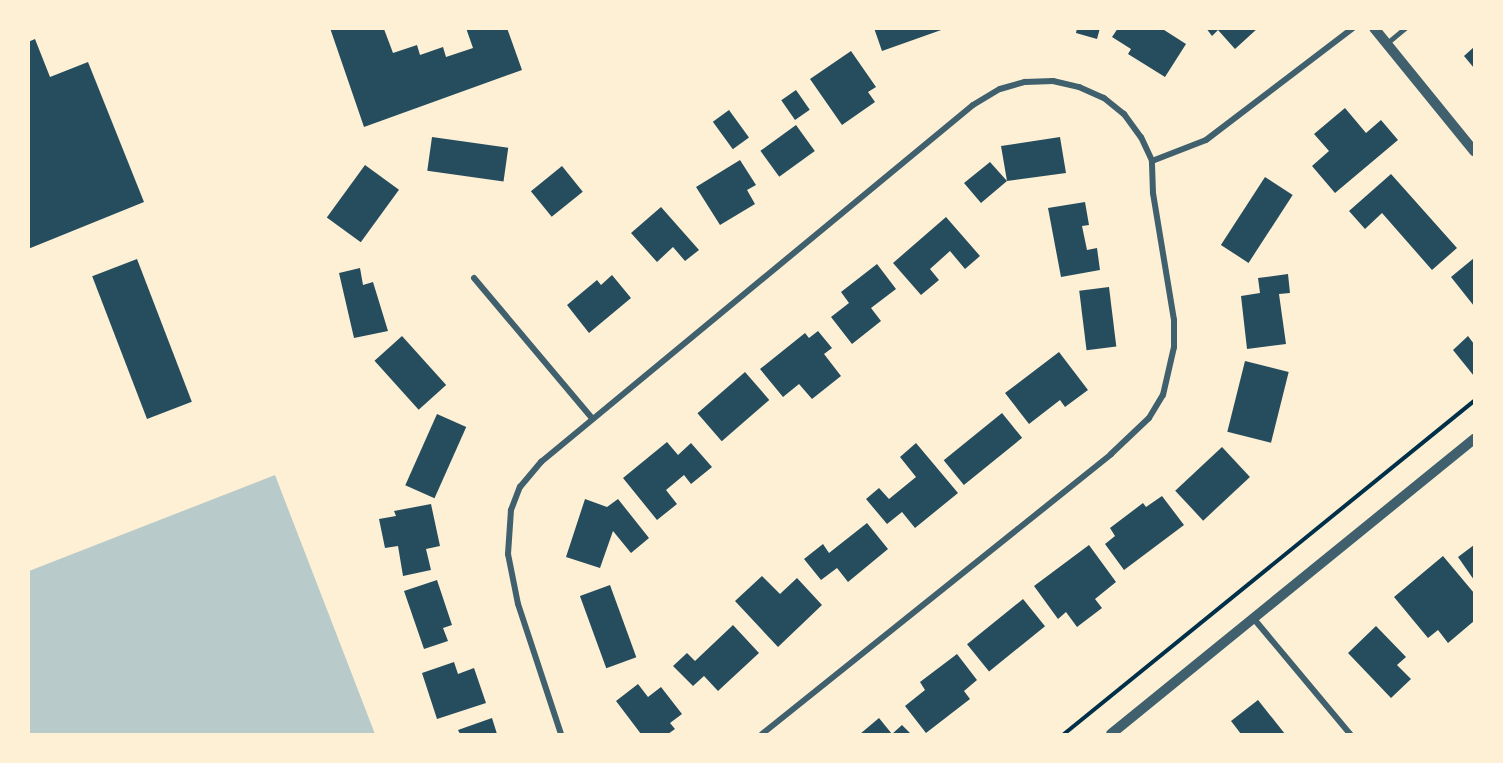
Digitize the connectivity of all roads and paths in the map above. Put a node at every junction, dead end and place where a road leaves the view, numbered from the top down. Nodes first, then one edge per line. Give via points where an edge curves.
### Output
1 (1353, 28) edge
2 (1374, 28) edge
3 (1405, 28) edge
4 (1386, 44) junction
5 (1474, 151) edge
6 (1152, 161) junction
7 (474, 278) dead end
8 (1474, 401) edge
9 (592, 418) junction
10 (1474, 439) edge
11 (1254, 619) junction
12 (561, 735) edge
13 (762, 735) edge
14 (1064, 735) edge
15 (1111, 735) edge
16 (1350, 735) edge

1 - 6 street via 1206,140
2 - 4 street
3 - 4 lane
4 - 5 street
6 - 9 street via 1141,136 1124,114 1104,98 1053,81 1025,82 1000,89 973,105
6 - 13 street via 1153,193 1174,320 1174,347 1163,395 1149,418 1111,454
7 - 9 street
8 - 14 path
9 - 12 street via 519,486 507,532 518,604
10 - 11 street
11 - 15 street
11 - 16 street

